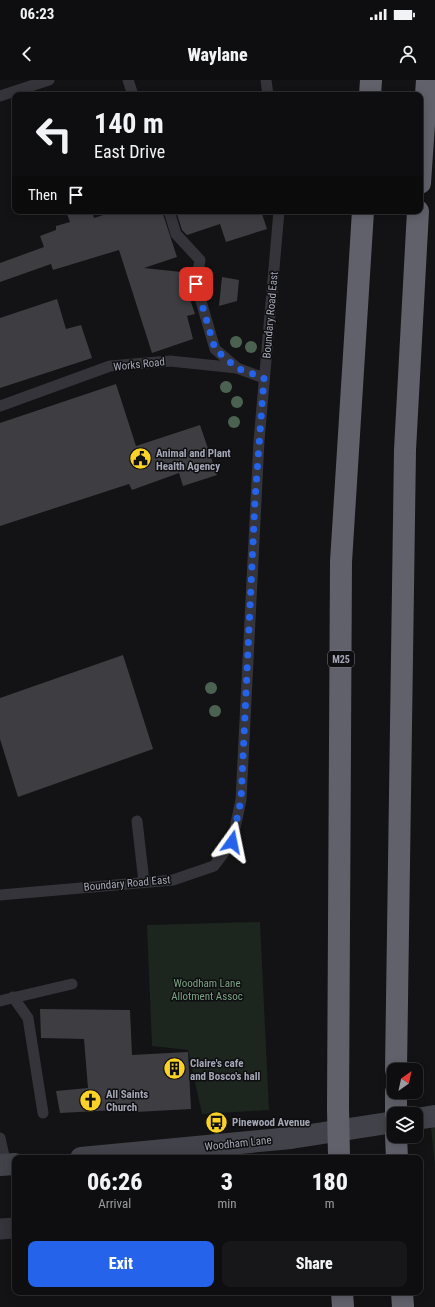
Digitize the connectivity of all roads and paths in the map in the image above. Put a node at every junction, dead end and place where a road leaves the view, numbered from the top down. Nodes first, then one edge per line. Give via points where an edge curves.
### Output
1 (49, 80) edge
2 (128, 80) edge
3 (266, 80) edge
4 (371, 80) edge
5 (427, 80) edge
6 (12, 92) edge
7 (12, 92) edge
8 (132, 92) edge
9 (268, 92) edge
10 (370, 92) edge
11 (0, 96) edge
12 (423, 139) edge
13 (170, 214) edge
14 (279, 214) edge
15 (363, 214) edge
16 (418, 214) edge
17 (237, 368) junction
18 (264, 378) junction
19 (0, 406) edge
20 (137, 821) dead end
21 (144, 882) junction
22 (0, 895) edge
23 (72, 984) dead end
24 (13, 997) junction
25 (0, 1001) edge
26 (396, 1063) edge
27 (43, 1113) dead end
28 (435, 1116) edge
29 (423, 1118) edge
30 (387, 1123) edge
31 (0, 1138) edge
32 (113, 1155) edge
33 (339, 1155) edge
34 (7, 1165) edge
35 (12, 1228) edge
36 (0, 1229) edge
37 (342, 1295) edge
38 (402, 1295) edge
39 (343, 1307) edge
40 (403, 1307) edge

1 - 7 lane
2 - 8 lane
3 - 9 lane
4 - 10 highway
5 - 12 highway
6 - 11 lane
13 - 17 lane via 176,234 200,260 196,284 215,349
14 - 18 lane, Boundary Road East
15 - 33 highway, M25, bridge via 342,562
16 - 26 highway via 405,450
17 - 18 lane
17 - 19 lane, Works Road via 170,361 110,366
18 - 21 lane, Boundary Road East via 255,500 241,800 232,842 214,866 173,880
20 - 21 lane
21 - 22 lane, Boundary Road East
23 - 24 lane
24 - 25 lane
24 - 27 lane via 28,1018
28 - 29 main road
30 - 32 main road, Woodham Lane via 291,1138
31 - 34 lane
35 - 36 street
37 - 39 highway
38 - 40 highway

